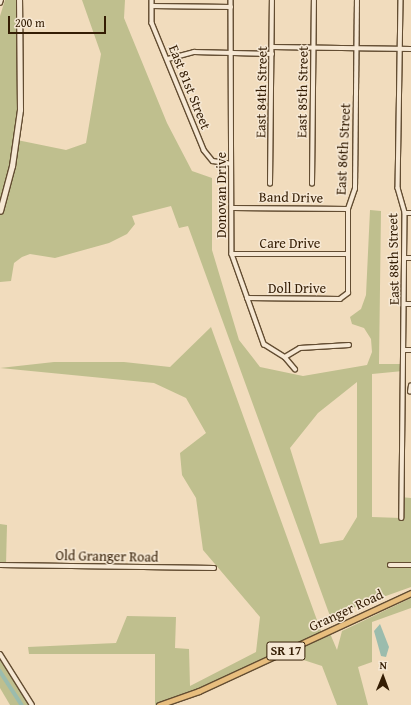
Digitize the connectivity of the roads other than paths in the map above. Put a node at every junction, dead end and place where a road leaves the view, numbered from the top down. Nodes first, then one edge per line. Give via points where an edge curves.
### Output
1 (19, 0) edge
2 (152, 0) edge
3 (232, 0) edge
4 (272, 0) edge
5 (314, 0) edge
6 (357, 0) edge
7 (401, 0) edge
8 (152, 6) junction
9 (231, 7) junction
10 (272, 47) junction
11 (314, 47) junction
12 (357, 48) junction
13 (400, 49) junction
14 (411, 49) edge
15 (231, 53) junction
16 (272, 54) junction
17 (168, 59) junction
18 (231, 164) junction
19 (270, 184) dead end
20 (312, 184) dead end
21 (233, 208) junction
22 (348, 209) junction
23 (0, 211) edge
24 (405, 213) junction
25 (411, 213) edge
26 (232, 254) junction
27 (348, 254) junction
28 (404, 258) junction
29 (411, 258) edge
30 (346, 297) joint
31 (247, 298) junction
32 (404, 304) junction
33 (411, 304) edge
34 (349, 346) dead end
35 (404, 350) junction
36 (411, 350) edge
37 (285, 357) junction
38 (295, 369) dead end
39 (411, 386) edge
40 (410, 392) edge
41 (402, 518) dead end
42 (0, 565) edge
43 (390, 565) dead end
44 (411, 565) edge
45 (214, 568) dead end
46 (411, 593) edge
47 (0, 654) edge
48 (32, 705) edge
49 (159, 705) edge

1 - 23 main road via 19,117 12,166
2 - 8 street, East 81st Street
3 - 9 street, Donovan Drive
4 - 10 street, East 84th Street
5 - 11 street, East 85th Street
6 - 12 street, East 86th Street
7 - 13 street, East 88th Street
8 - 9 street
8 - 17 street, East 81st Street via 152,23
9 - 15 street, Donovan Drive
10 - 11 street
10 - 16 street, East 84th Street
11 - 12 street
11 - 20 street, East 85th Street
12 - 13 street
12 - 22 street, East 86th Street via 355,189
13 - 14 street
13 - 24 street, East 88th Street via 398,188
15 - 16 street
15 - 17 street via 194,52
15 - 18 street, Donovan Drive
16 - 19 street, East 84th Street
17 - 18 street, East 81st Street via 204,150 213,161
18 - 21 street, Donovan Drive
21 - 22 street, Band Drive
21 - 26 street, Donovan Drive
22 - 27 street, East 86th Street
24 - 25 street
24 - 28 street, East 88th Street
26 - 27 street, Care Drive
26 - 31 street, Donovan Drive
27 - 30 street, East 86th Street
28 - 29 street
28 - 32 street, East 88th Street
30 - 31 street, Doll Drive
31 - 37 street, Donovan Drive via 264,344
32 - 33 street
32 - 35 street, East 88th Street
34 - 37 street via 300,348
35 - 36 street
35 - 41 street, East 88th Street via 401,385
37 - 38 street, Donovan Drive
39 - 40 street
42 - 45 street, Old Granger Road
43 - 44 street
46 - 49 main road, Granger Road / SR 17 via 199,691
47 - 48 street

